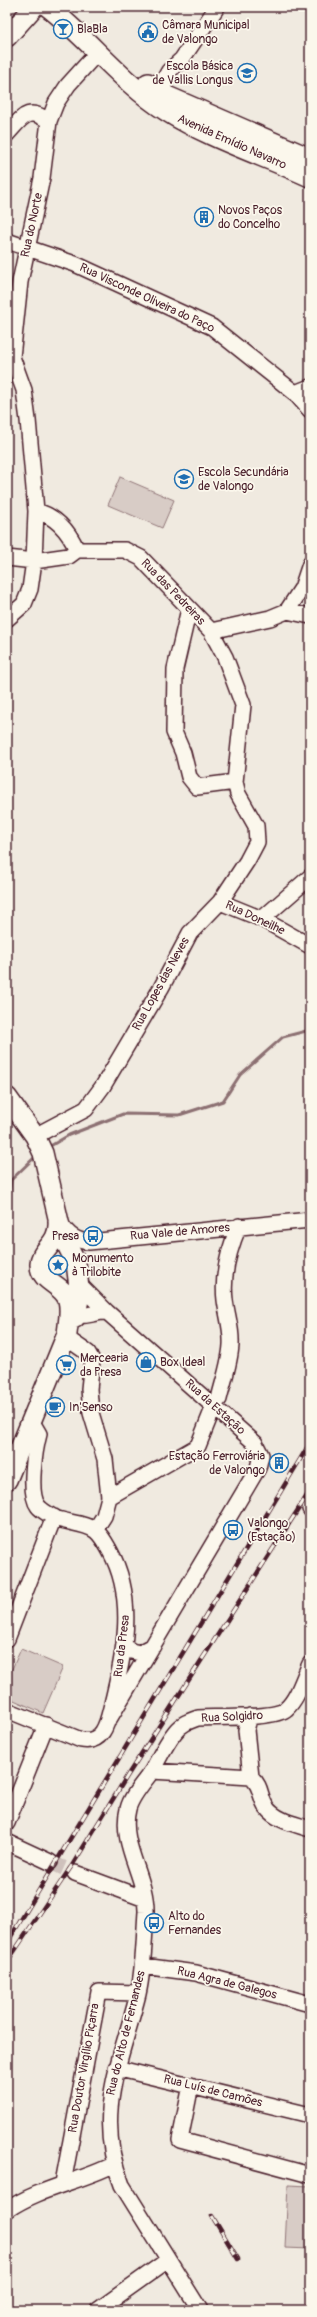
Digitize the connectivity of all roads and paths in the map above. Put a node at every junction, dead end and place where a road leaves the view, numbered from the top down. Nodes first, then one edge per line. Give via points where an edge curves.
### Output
1 (23, 7) edge
2 (34, 7) edge
3 (48, 7) edge
4 (67, 7) edge
5 (218, 7) edge
6 (7, 26) edge
7 (7, 36) edge
8 (97, 53) junction
9 (68, 85) junction
10 (160, 99) junction
11 (37, 112) junction
12 (50, 121) junction
13 (7, 134) edge
14 (310, 158) edge
15 (310, 177) edge
16 (7, 241) edge
17 (28, 248) junction
18 (11, 366) edge
19 (310, 387) edge
20 (295, 393) junction
21 (310, 410) edge
22 (36, 512) junction
23 (77, 550) junction
24 (7, 558) edge
25 (34, 561) junction
26 (310, 564) edge
27 (189, 609) junction
28 (287, 611) junction
29 (310, 616) edge
30 (7, 619) edge
31 (211, 631) junction
32 (235, 782) junction
33 (310, 877) edge
34 (220, 902) junction
35 (262, 919) junction
36 (310, 946) edge
37 (7, 1097) edge
38 (7, 1118) edge
39 (35, 1136) junction
40 (310, 1220) edge
41 (58, 1221) junction
42 (239, 1226) junction
43 (70, 1260) junction
44 (82, 1319) junction
45 (214, 1406) junction
46 (32, 1422) junction
47 (7, 1480) edge
48 (109, 1497) junction
49 (54, 1517) junction
50 (95, 1530) junction
51 (7, 1639) edge
52 (124, 1645) junction
53 (153, 1646) junction
54 (310, 1664) edge
55 (7, 1710) edge
56 (250, 1716) junction
57 (108, 1721) junction
58 (46, 1725) junction
59 (152, 1770) junction
60 (250, 1777) junction
61 (7, 1823) edge
62 (310, 1829) edge
63 (7, 1842) edge
64 (50, 1862) tunnel mouth
65 (76, 1873) tunnel mouth
66 (145, 1899) junction
67 (142, 1966) junction
68 (138, 1993) junction
69 (310, 2004) edge
70 (116, 2068) junction
71 (191, 2085) junction
72 (310, 2115) edge
73 (114, 2165) junction
74 (310, 2175) edge
75 (63, 2183) junction
76 (7, 2210) edge
77 (168, 2260) junction
78 (98, 2310) edge
79 (200, 2310) edge

1 - 6 main road
2 - 7 main road
3 - 8 main road, Avenida Emídio Navarro
4 - 10 main road, Avenida Emídio Navarro
5 - 10 street via 182,59 169,71
8 - 9 street, Rua do Norte
8 - 10 main road, Avenida Emídio Navarro
9 - 11 street, Rua do Norte
9 - 12 street, Rua do Norte via 56,103
10 - 14 main road, Avenida Emídio Navarro
10 - 15 main road, Avenida Emídio Navarro via 186,122
11 - 12 street
11 - 13 street, Rua do Norte via 23,116
12 - 17 street, Rua do Norte
16 - 17 street, Rua Visconde Oliveira do Paço
17 - 18 street, Rua do Norte via 19,290
17 - 20 street, Rua Visconde Oliveira do Paço via 75,264 212,327
18 - 22 street, Rua do Norte via 24,390
19 - 20 street
20 - 21 street, Rua Visconde Oliveira do Paço
22 - 23 street via 48,514 60,524 72,538
22 - 25 street, Rua do Norte
23 - 25 street, Rua das Pedreiras via 69,556
23 - 27 street, Rua das Pedreiras via 125,550 141,558
24 - 25 street, Rua das Pedreiras
25 - 30 street, Rua do Norte via 30,589 24,604
26 - 28 street via 302,588
27 - 31 street, Rua das Pedreiras
27 - 32 street via 175,669 174,732 189,777 197,787
28 - 29 street
28 - 31 street, Rua das Pedreiras via 270,618
31 - 32 street, Rua Lopes das Neves via 225,657 243,705
32 - 34 street, Rua Lopes das Neves via 238,794 256,826 257,842
33 - 35 street
34 - 35 street, Rua Doneilhe
34 - 39 street, Rua Lopes das Neves via 190,933 157,995 103,1086 86,1109
35 - 36 street, Rua Doneilhe
37 - 39 main road
38 - 39 main road
39 - 41 main road via 43,1153
40 - 42 street, Rua Vale de Amores
41 - 43 main road via 58,1235
41 - 43 street via 70,1235
42 - 43 street, Rua Vale de Amores
42 - 45 street via 226,1266 225,1300 231,1323 231,1346 219,1399
43 - 44 street, Rua da Estação
43 - 44 main road via 69,1306
44 - 45 street, Rua da Estação
44 - 46 main road
44 - 48 street via 88,1353 92,1360 89,1389 91,1413 106,1459
45 - 48 street via 198,1446
45 - 53 street, Rua da Estação via 255,1443 261,1455 258,1468
46 - 47 main road
46 - 49 street via 39,1434 33,1457 35,1496 38,1506
48 - 50 street via 104,1516
49 - 50 street
49 - 51 street
50 - 52 street, Rua da Presa via 104,1540 114,1559 124,1587 127,1613
52 - 53 street via 131,1651 140,1653
52 - 57 street, Rua da Presa
53 - 57 street, Rua da Estação
54 - 56 street, Rua Solgidro via 296,1697 285,1711
55 - 58 street, Rua da Presa
56 - 59 street, Rua Solgidro via 198,1718 186,1722 175,1732
56 - 60 street via 246,1730
57 - 58 street, Rua da Presa via 100,1737 90,1742
58 - 61 street
59 - 60 street
59 - 66 street, Rua Solgidro via 129,1807 125,1822
60 - 62 street via 259,1784 266,1806 274,1816
63 - 64 street
65 - 66 street
66 - 67 street, Rua do Alto de Fernandes
67 - 68 street, Rua do Alto de Fernandes
67 - 69 street, Rua Agra de Galegos via 196,1973
68 - 70 street, Rua do Alto de Fernandes
68 - 75 street, Rua Doutor Virgílio Piçarra via 98,1992
70 - 71 street, Rua Luís de Camões
70 - 73 street, Rua do Alto de Fernandes via 109,2101 109,2134
71 - 72 street, Rua Luís de Camões
71 - 74 street via 180,2140
73 - 75 street
73 - 77 street, Rua do Alto de Fernandes via 122,2185
75 - 76 street
77 - 78 street
77 - 79 street, Rua do Alto de Fernandes

